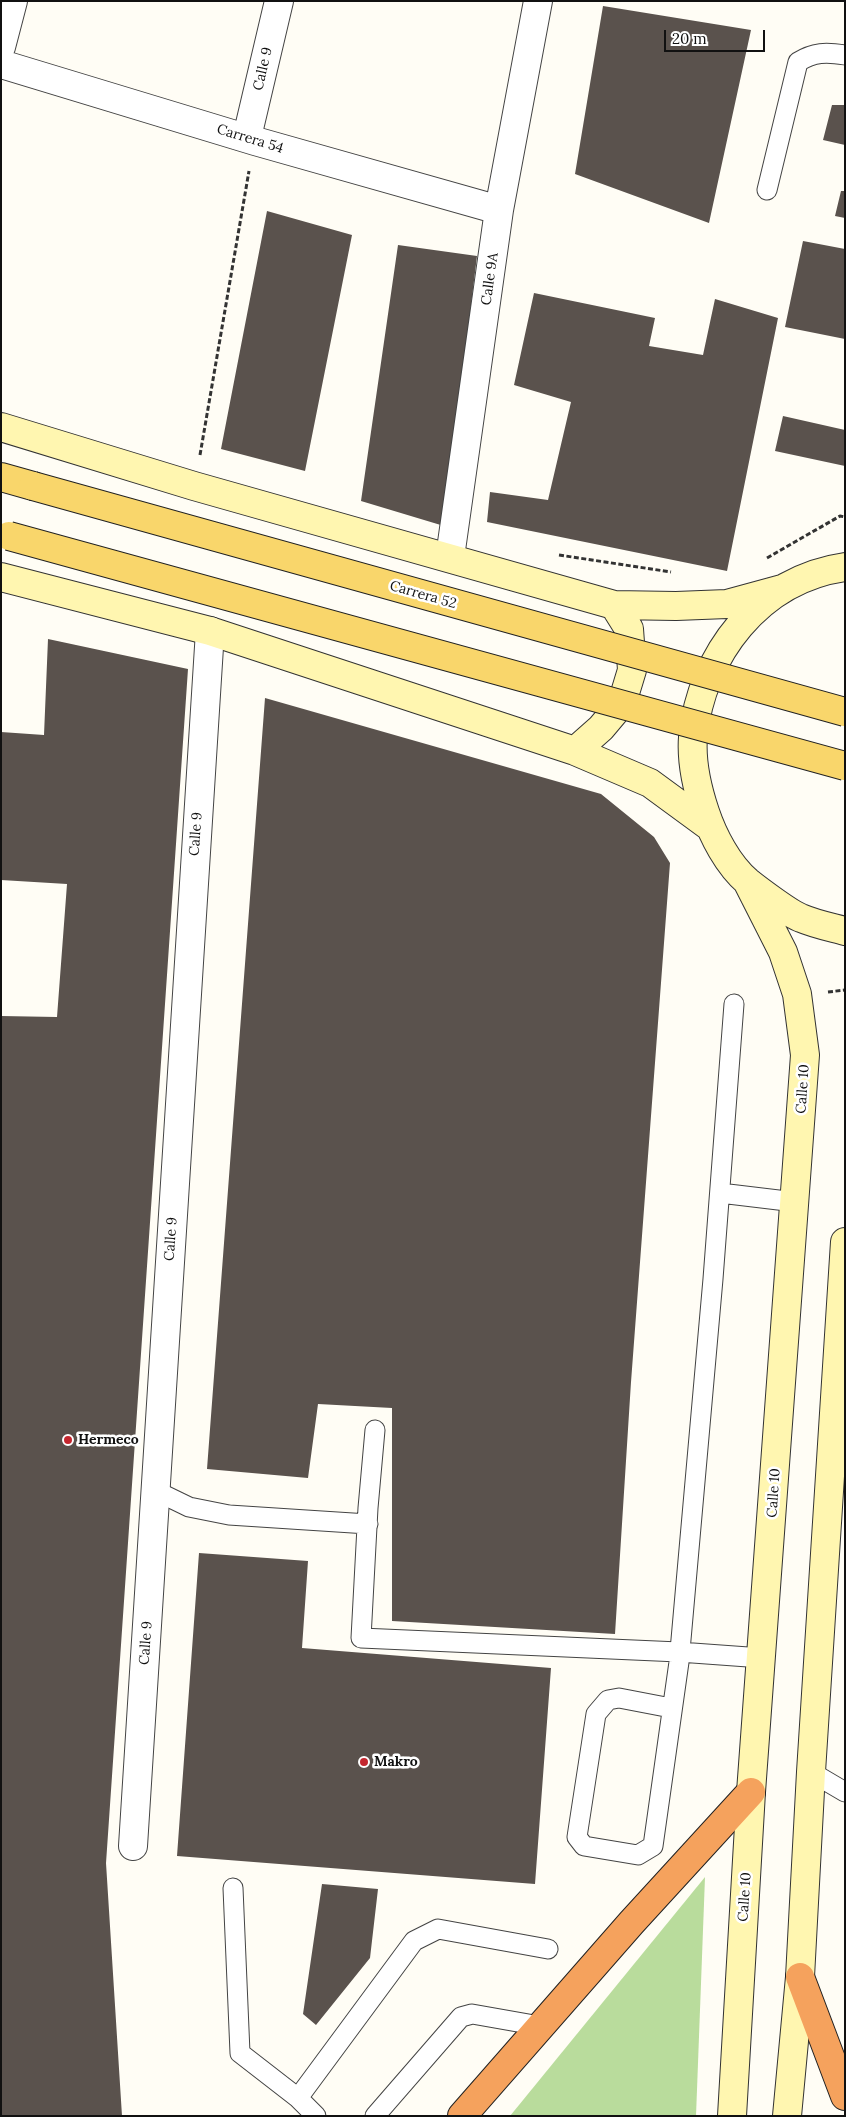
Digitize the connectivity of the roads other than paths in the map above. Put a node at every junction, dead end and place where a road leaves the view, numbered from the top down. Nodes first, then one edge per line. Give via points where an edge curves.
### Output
1 (13, 1) edge
2 (279, 1) edge
3 (538, 1) edge
4 (1, 47) edge
5 (845, 55) edge
6 (1, 64) edge
7 (251, 139) junction
8 (767, 190) dead end
9 (499, 210) junction
10 (1, 427) edge
11 (1, 477) edge
12 (5, 536) edge
13 (450, 557) junction
14 (839, 563) edge
15 (1, 577) edge
16 (782, 589) junction
17 (614, 605) junction
18 (210, 631) junction
19 (845, 712) edge
20 (575, 751) junction
21 (845, 766) edge
22 (710, 827) junction
23 (747, 881) junction
24 (845, 931) edge
25 (734, 1004) dead end
26 (720, 1193) junction
27 (795, 1202) junction
28 (845, 1242) edge
29 (374, 1430) dead end
30 (156, 1491) junction
31 (368, 1524) junction
32 (679, 1652) junction
33 (762, 1658) junction
34 (671, 1708) junction
35 (811, 1772) junction
36 (751, 1792) junction
37 (845, 1792) edge
38 (133, 1846) dead end
39 (233, 1888) dead end
40 (548, 1949) dead end
41 (800, 1977) junction
42 (540, 2026) junction
43 (845, 2096) edge
44 (298, 2098) junction
45 (316, 2116) edge
46 (375, 2116) edge
47 (462, 2116) edge
48 (732, 2116) edge
49 (787, 2116) edge

1 - 4 street
2 - 7 street, Calle 9
3 - 9 street, Calle 9A
5 - 8 lane via 824,52 809,55 798,62
6 - 7 street, Carrera 54
7 - 9 street, Carrera 54
9 - 13 street, Calle 9A
10 - 13 main road
11 - 19 main road, Carrera 52, bridge
12 - 21 main road, bridge
13 - 17 main road
14 - 16 main road
15 - 18 main road
16 - 17 main road via 727,604
16 - 22 main road via 746,618 719,653 700,694 693,739 696,784
17 - 20 main road via 629,629 632,670 622,702
18 - 20 main road
18 - 30 street, Calle 9
20 - 22 main road via 650,783
22 - 23 main road via 726,856
23 - 24 main road via 800,918
23 - 27 main road, Calle 10 via 783,952 798,994 805,1055
25 - 26 lane
26 - 27 lane
26 - 32 lane
27 - 33 main road, Calle 10
28 - 35 main road
29 - 31 lane
30 - 31 lane via 189,1507 229,1515
30 - 38 street, Calle 9
31 - 32 lane via 361,1638
32 - 33 lane
32 - 34 lane
33 - 36 main road, Calle 10
34 - 34 lane via 653,1846 638,1855 584,1846 577,1837 596,1714 608,1700 619,1698
35 - 37 lane
35 - 41 main road
36 - 42 highway
36 - 48 main road, Calle 10
39 - 44 lane via 240,2053
40 - 44 lane via 438,1929 414,1941
41 - 43 highway
41 - 49 main road
42 - 46 lane via 472,2014 461,2017
42 - 47 highway
44 - 45 lane

